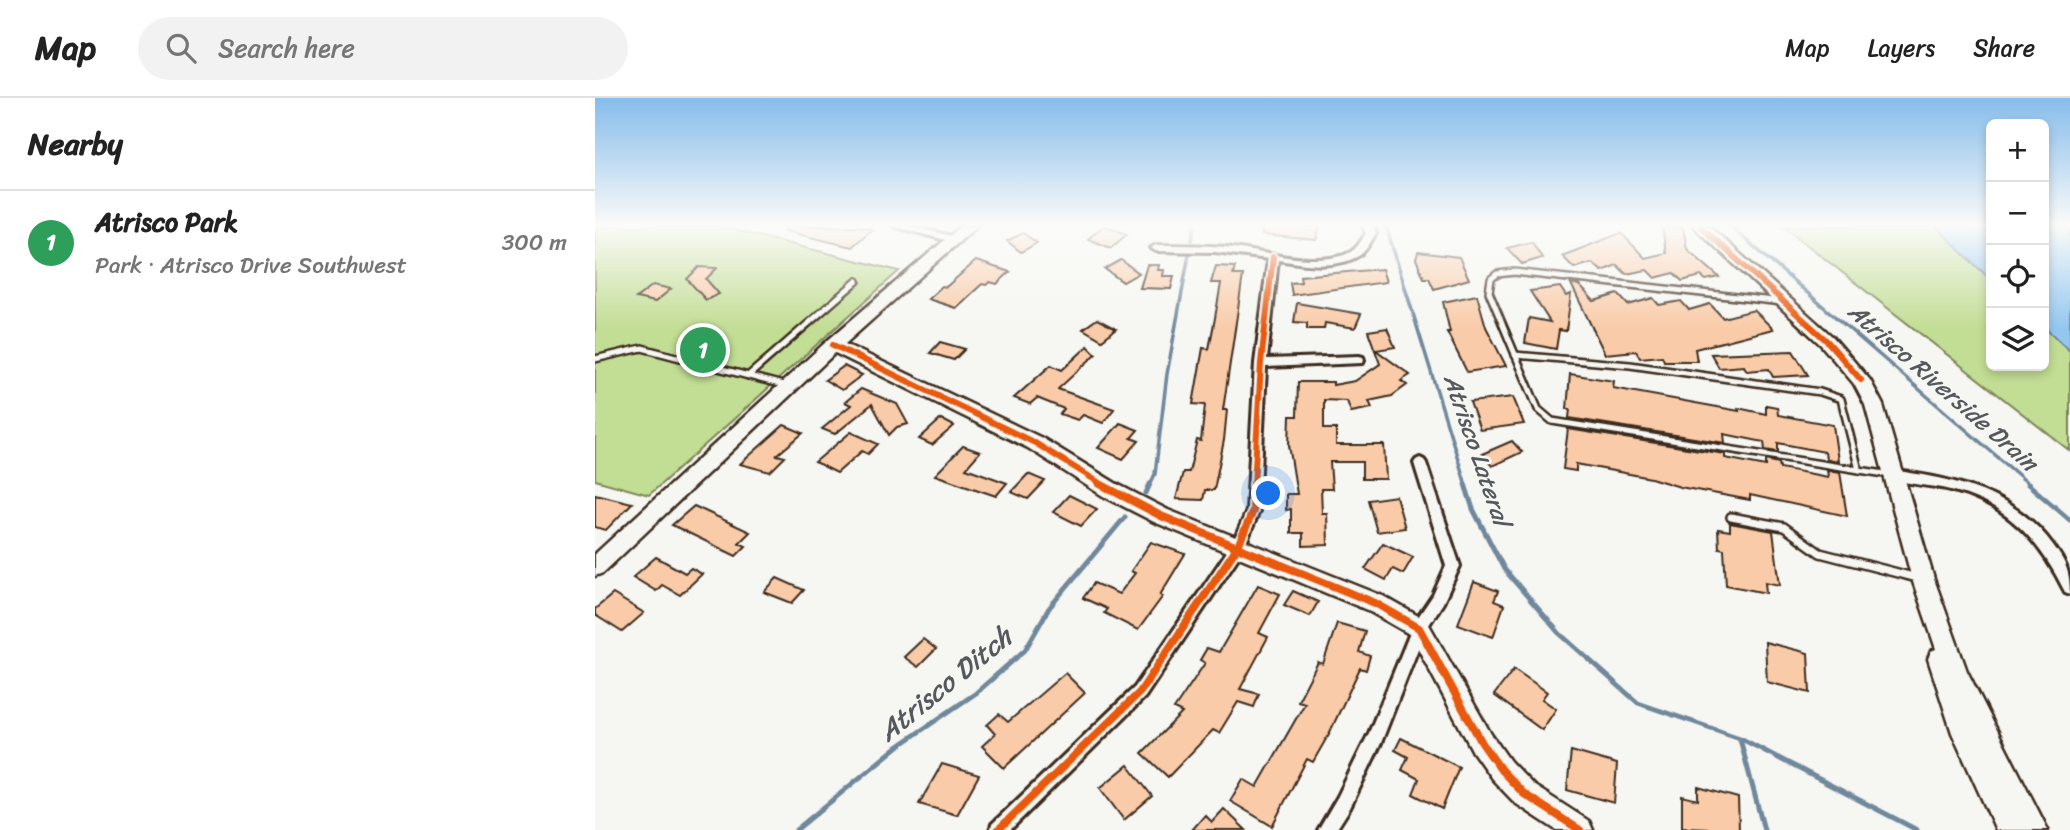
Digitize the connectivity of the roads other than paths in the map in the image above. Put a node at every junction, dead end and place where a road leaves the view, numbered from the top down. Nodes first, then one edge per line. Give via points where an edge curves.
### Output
1 (929, 260) edge
2 (1273, 260) edge
3 (1738, 260) edge
4 (857, 281) dead end
5 (1784, 302) junction
6 (833, 345) junction
7 (1515, 355) junction
8 (595, 359) edge
9 (1359, 360) dead end
10 (1261, 363) junction
11 (748, 376) junction
12 (789, 387) junction
13 (1420, 463) dead end
14 (1860, 470) junction
15 (1896, 476) junction
16 (1731, 517) dead end
17 (1238, 546) junction
18 (599, 559) edge
19 (1923, 579) junction
20 (2070, 589) edge
21 (1419, 628) junction
22 (998, 830) edge
23 (1326, 830) edge
24 (1580, 830) edge
25 (2009, 830) edge
26 (2035, 830) edge

1 - 6 street
2 - 10 street
3 - 5 street
4 - 11 lane
5 - 7 lane via 1507,271 1491,279 1489,292
5 - 15 street via 1861,380 1874,405
6 - 12 street
6 - 17 street via 1035,443 1161,516
7 - 14 lane via 1538,409 1552,421
7 - 14 lane via 1671,369 1841,399
8 - 11 lane via 642,348
9 - 10 street
10 - 17 street via 1253,511
11 - 12 lane
12 - 18 street
13 - 21 street via 1453,566
14 - 15 lane
15 - 19 street
15 - 20 street via 1955,485 2011,512 2046,543
16 - 19 lane via 1784,527 1820,553
17 - 21 street via 1375,603
17 - 22 street via 1140,692
19 - 25 street via 1933,639 1947,684 1980,772
19 - 26 street via 1966,697
21 - 23 street via 1374,738
21 - 24 street via 1501,770 1524,794

